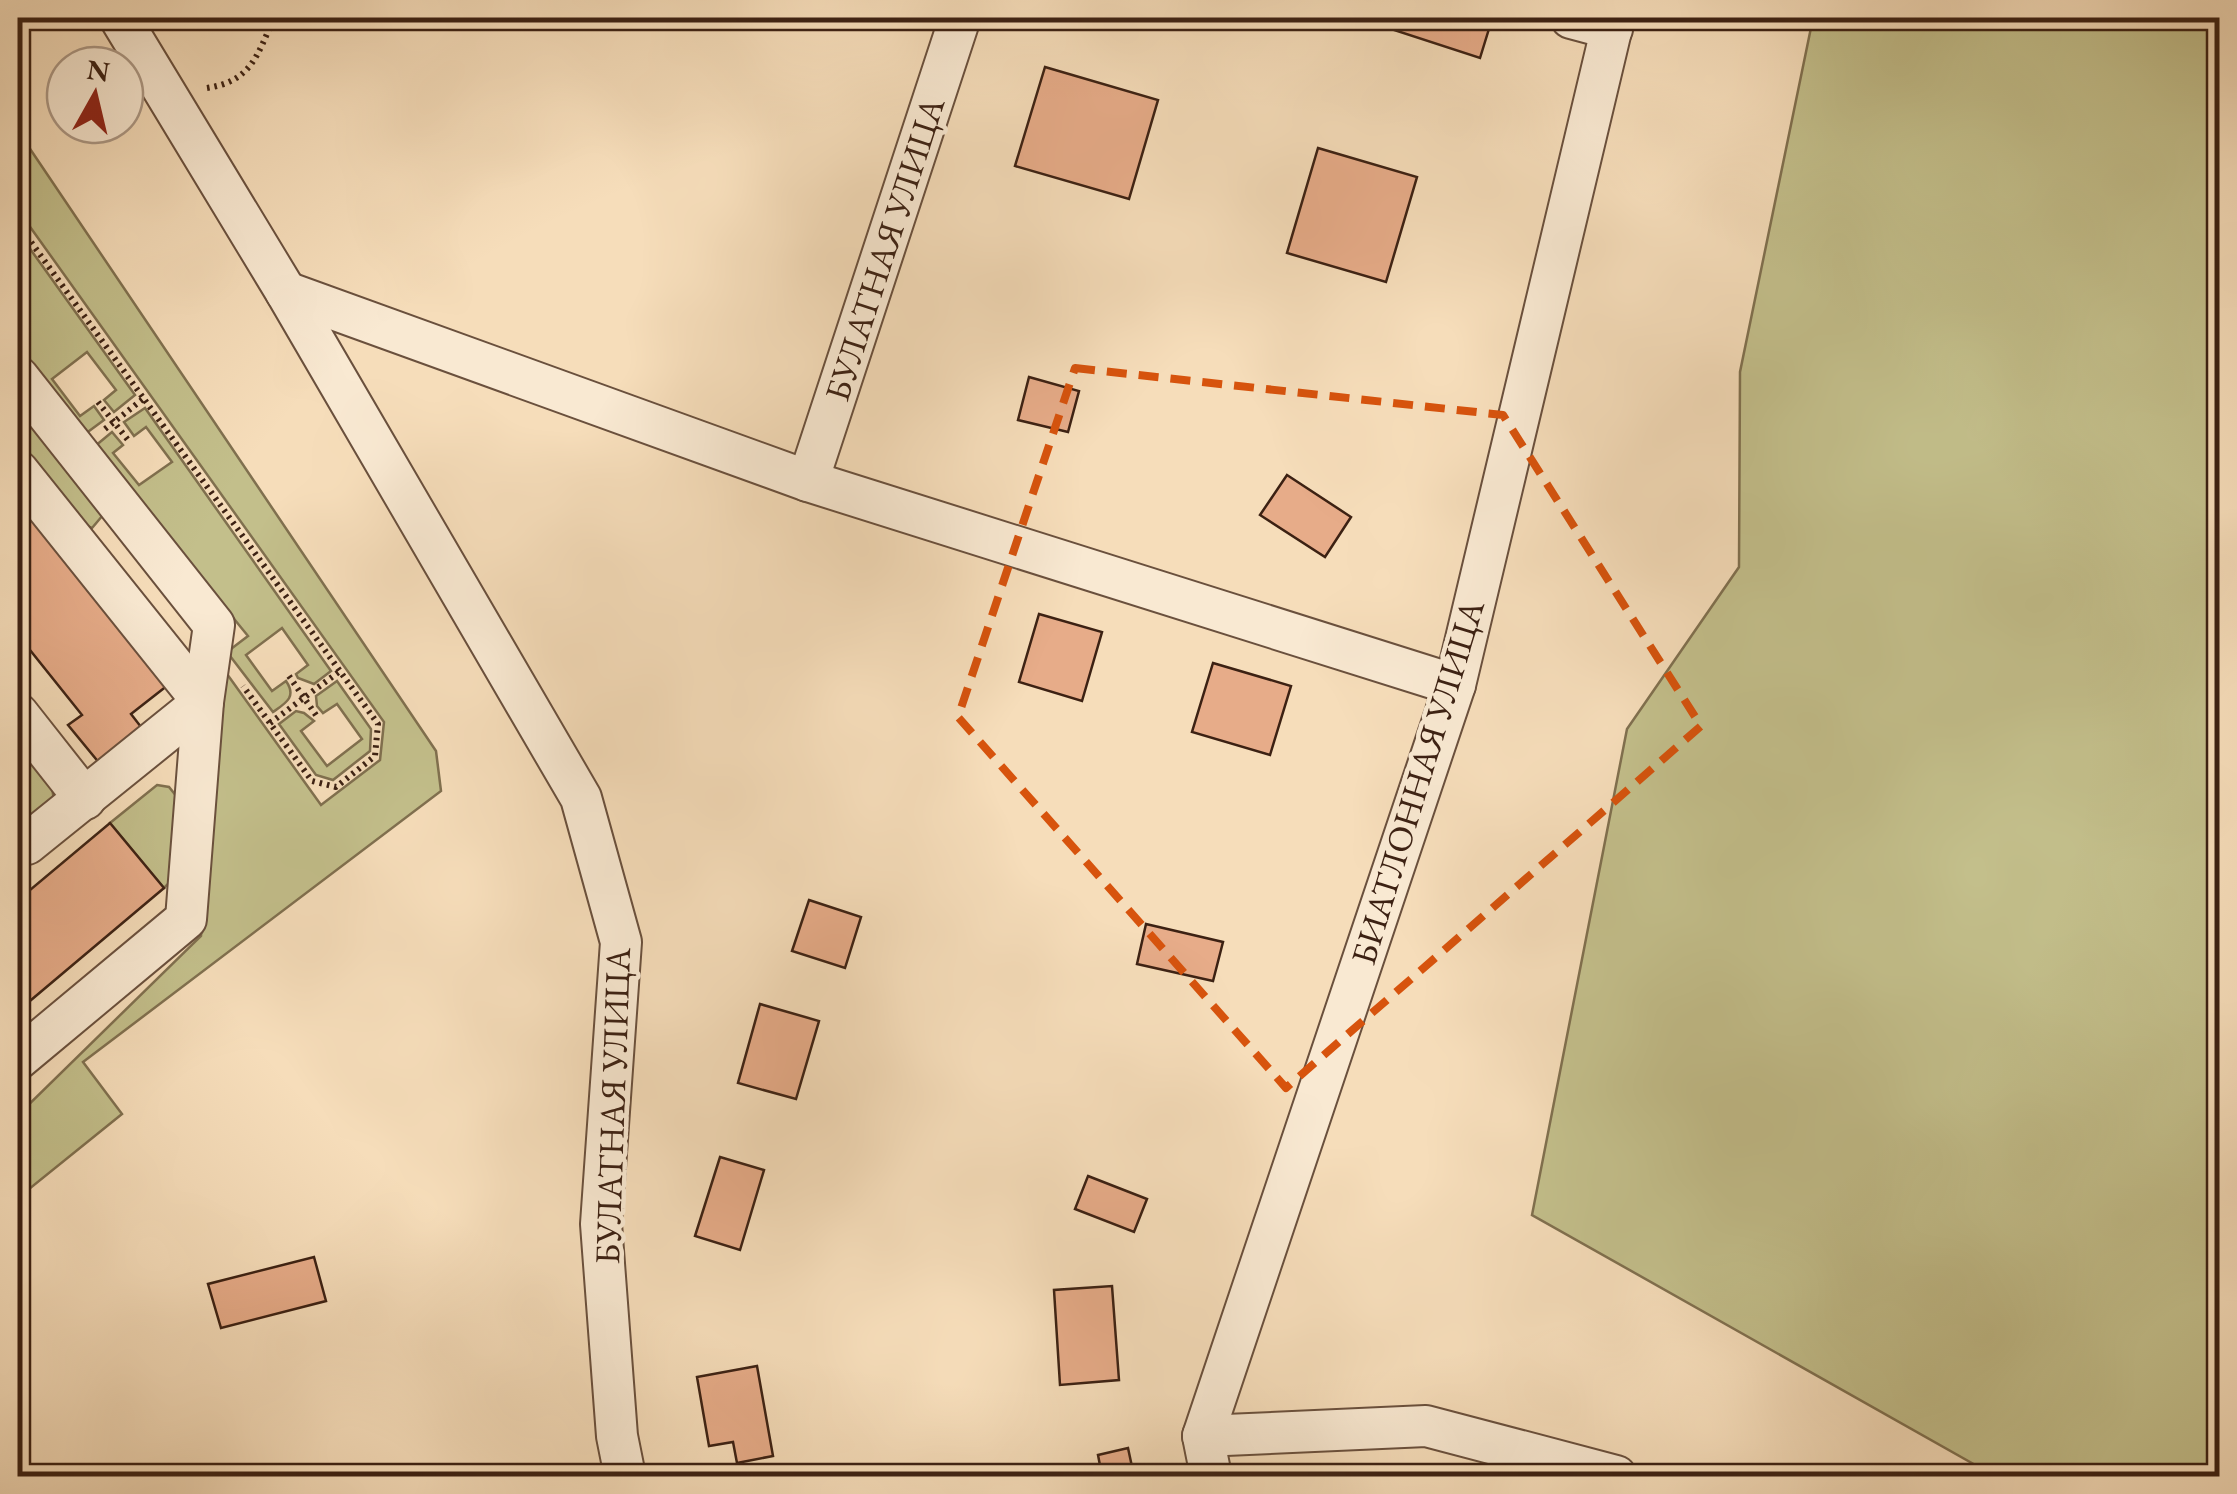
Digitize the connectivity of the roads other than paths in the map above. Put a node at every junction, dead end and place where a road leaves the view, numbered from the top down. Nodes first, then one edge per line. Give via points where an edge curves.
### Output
1 (120, 18) edge
2 (960, 18) edge
3 (1571, 18) edge
4 (1613, 23) edge
5 (286, 292) junction
6 (18, 376) edge
7 (18, 471) edge
8 (808, 481) junction
9 (1455, 685) junction
10 (203, 702) junction
11 (18, 714) edge
12 (85, 799) junction
13 (27, 844) dead end
14 (18, 1058) edge
15 (1202, 1436) junction
16 (625, 1476) edge
17 (1211, 1476) edge
18 (1616, 1476) edge

1 - 5 street, БУЛАТНАЯ УЛИЦА
2 - 8 street, БУЛАТНАЯ УЛИЦА
3 - 4 street
4 - 9 street, БИАТЛОННАЯ УЛИЦА
5 - 8 street
5 - 16 street, БУЛАТНАЯ УЛИЦА via 581,798 622,942 602,1224
6 - 10 street via 214,625
7 - 10 street
8 - 9 street
9 - 15 street, БИАТЛОННАЯ УЛИЦА
10 - 12 street
10 - 14 street via 186,919
11 - 12 street
12 - 13 street
15 - 17 street
15 - 18 street via 1426,1426

